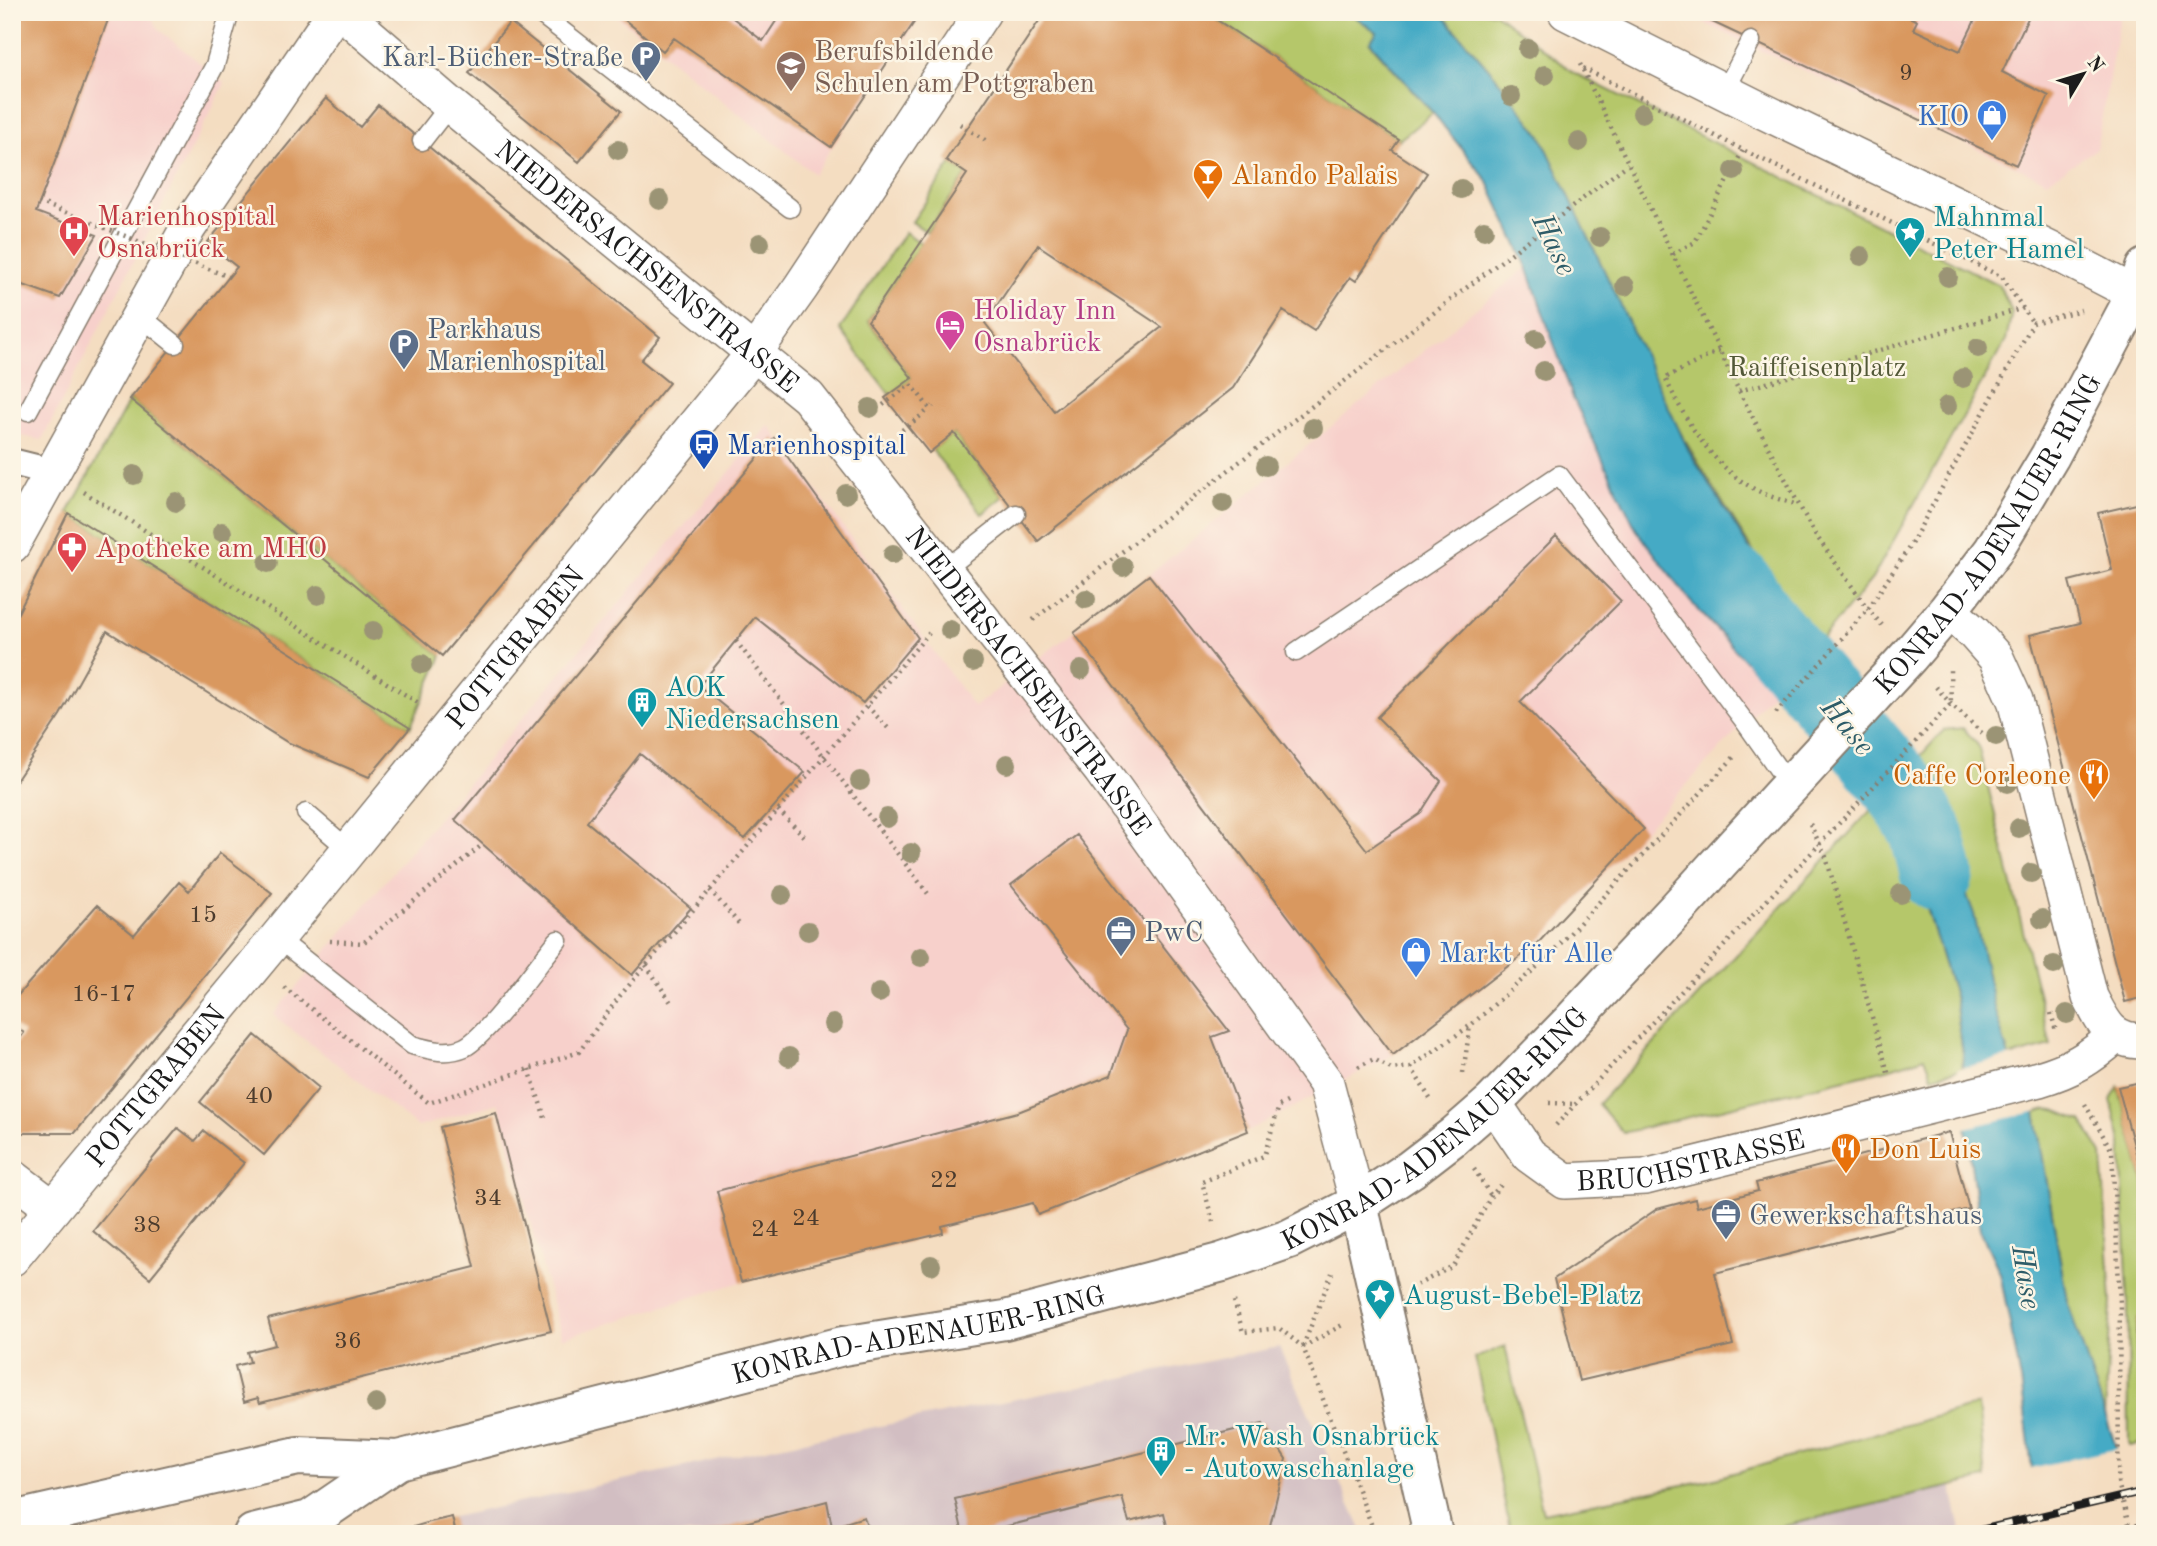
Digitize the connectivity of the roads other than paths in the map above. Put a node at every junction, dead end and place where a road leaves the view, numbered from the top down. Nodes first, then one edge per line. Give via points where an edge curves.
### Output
1 (230, 12) edge
2 (335, 12) edge
3 (342, 12) edge
4 (538, 12) edge
5 (983, 12) edge
6 (1566, 12) edge
7 (1751, 41) dead end
8 (1725, 91) junction
9 (450, 105) junction
10 (422, 141) dead end
11 (790, 208) dead end
12 (2142, 287) edge
13 (139, 315) junction
14 (175, 344) dead end
15 (754, 353) junction
16 (29, 411) dead end
17 (12, 462) edge
18 (52, 472) junction
19 (1016, 514) dead end
20 (12, 545) edge
21 (943, 571) junction
22 (1948, 610) junction
23 (1296, 652) dead end
24 (1790, 786) junction
25 (306, 813) dead end
26 (348, 849) junction
27 (277, 938) junction
28 (558, 940) dead end
29 (2130, 1039) edge
30 (1493, 1102) junction
31 (12, 1178) edge
32 (1359, 1204) junction
33 (53, 1208) junction
34 (12, 1258) edge
35 (398, 1460) junction
36 (12, 1521) edge
37 (253, 1534) edge
38 (1433, 1534) edge

1 - 16 lane via 215,65
2 - 13 street via 188,228
3 - 9 street, NIEDERSACHSENSTRASSE
4 - 11 lane
5 - 15 street, POTTGRABEN
6 - 8 street
7 - 8 lane
8 - 12 street via 2049,249
9 - 10 lane
9 - 15 street, NIEDERSACHSENSTRASSE
12 - 22 main road, KONRAD-ADENAUER-RING via 1993,551
13 - 14 lane
13 - 18 street
15 - 21 street, NIEDERSACHSENSTRASSE via 808,397
15 - 26 street, POTTGRABEN
17 - 18 street
18 - 20 street
19 - 21 lane
21 - 32 street, NIEDERSACHSENSTRASSE via 1101,770 1326,1083
22 - 24 main road, KONRAD-ADENAUER-RING
22 - 29 street, BRUCHSTRASSE via 1996,658 2015,700 2090,997 2101,1019
23 - 24 lane via 1559,475
24 - 30 main road, KONRAD-ADENAUER-RING
25 - 26 lane
26 - 27 street, POTTGRABEN
27 - 28 lane via 412,1045 437,1052 466,1046 486,1028
27 - 33 street, POTTGRABEN
29 - 30 street, BRUCHSTRASSE via 2052,1075 1645,1178 1565,1181 1529,1155
30 - 32 main road, KONRAD-ADENAUER-RING via 1411,1169
31 - 33 street
32 - 35 main road, KONRAD-ADENAUER-RING via 1289,1239 1223,1262 1005,1320 842,1346
32 - 38 main road, NIEDERSACHSENSTRASSE
33 - 34 street, POTTGRABEN
35 - 36 main road, KONRAD-ADENAUER-RING via 298,1456
35 - 37 main road, KONRAD-ADENAUER-RING via 310,1520

